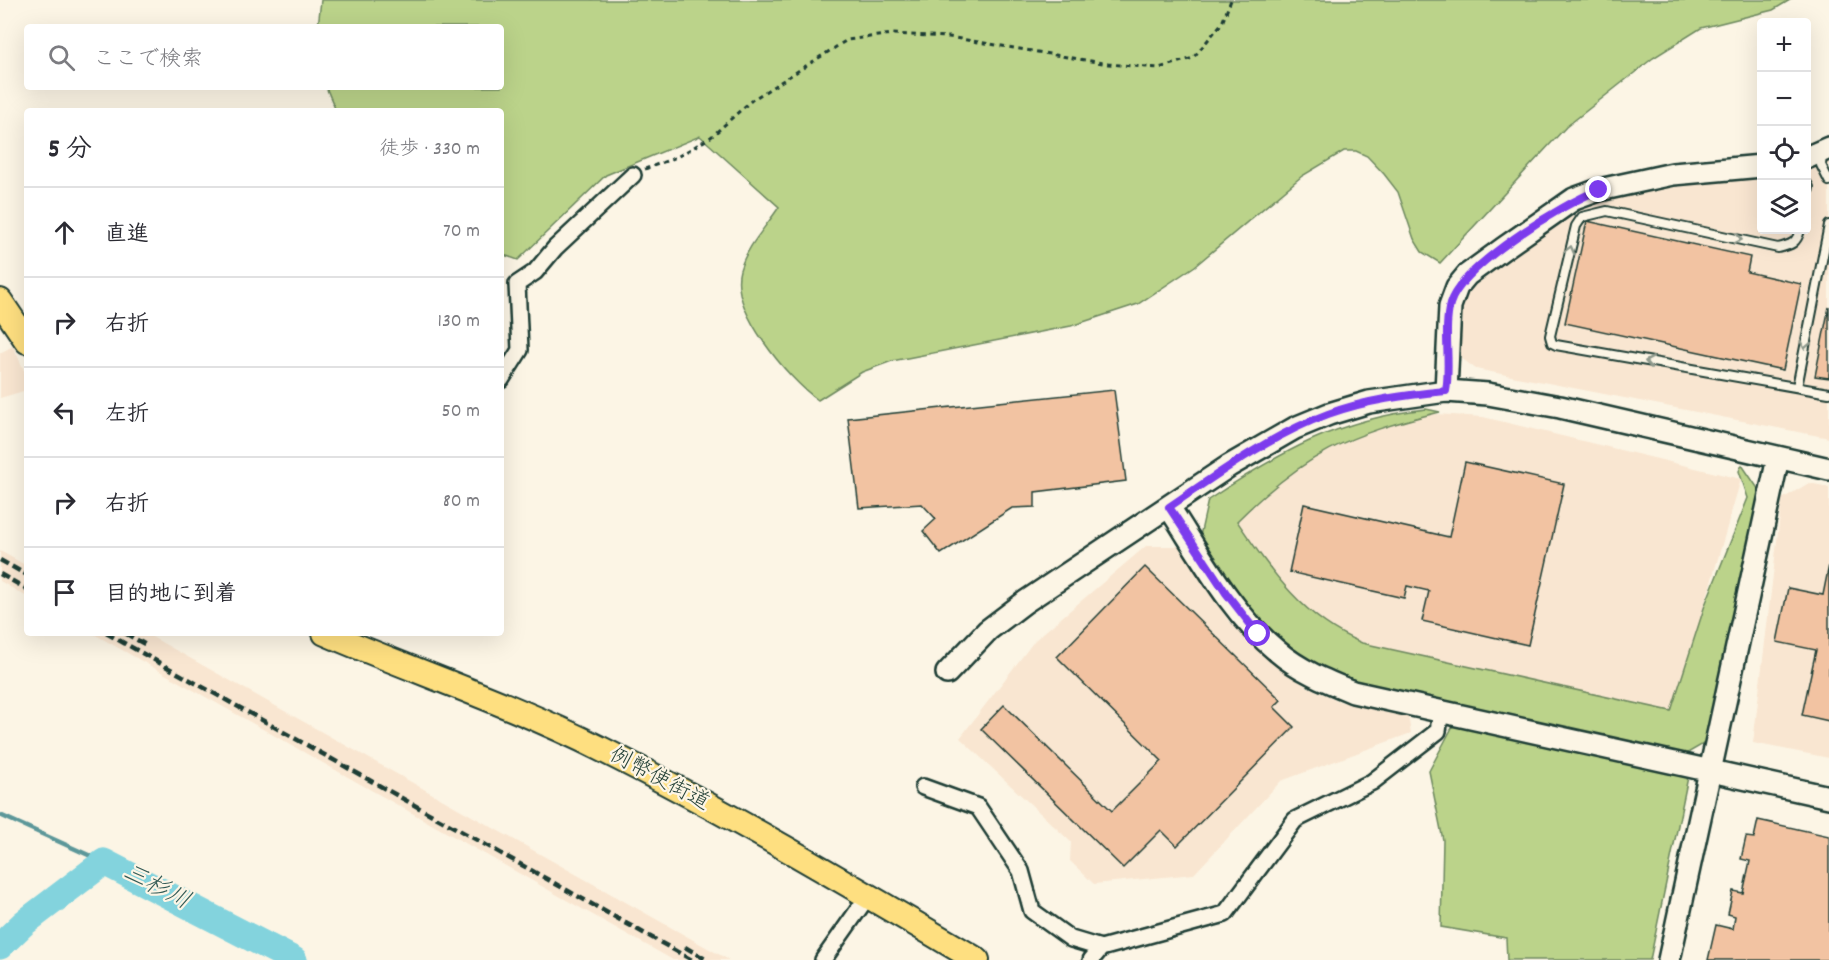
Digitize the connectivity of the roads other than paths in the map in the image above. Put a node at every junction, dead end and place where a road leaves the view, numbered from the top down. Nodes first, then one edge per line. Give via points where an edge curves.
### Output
1 (1819, 152) edge
2 (1757, 166) edge
3 (633, 175) road end
4 (1829, 181) edge
5 (1829, 225) edge
6 (1799, 234) edge
7 (0, 302) edge
8 (24, 337) edge
9 (504, 375) edge
10 (1797, 387) junction
11 (1446, 391) junction
12 (1829, 393) edge
13 (1778, 458) junction
14 (1829, 469) edge
15 (1169, 507) junction
16 (348, 638) edge
17 (947, 673) dead end
18 (1441, 711) junction
19 (1709, 769) junction
20 (923, 787) dead end
21 (1829, 797) edge
22 (868, 896) junction
23 (1096, 954) edge
24 (823, 960) edge
25 (977, 960) edge
26 (1669, 960) edge

1 - 4 lane
2 - 11 street via 1673,174 1599,190 1575,199 1504,248 1457,287 1450,306
3 - 9 street via 535,272 517,284 520,350
5 -> 10 lane
10 -> 6 lane via 1552,343 1550,336 1576,226 1582,217 1607,211 1778,248 1791,245
7 - 8 main road
10 - 12 lane
11 - 13 street via 1560,407
11 - 15 street via 1369,402 1295,428
13 - 14 street
13 - 19 street
15 - 17 street via 1025,602 988,630
15 - 18 street via 1226,593 1258,634 1278,652 1321,679 1353,692
16 - 22 main road, 例幣使街道 via 600,748
18 - 19 street
18 - 23 street via 1438,731 1372,782 1295,820 1225,914
19 - 21 street
19 - 26 street
20 - 23 street via 978,807 1021,871 1032,910
22 - 24 street
22 - 25 main road, 例幣使街道

